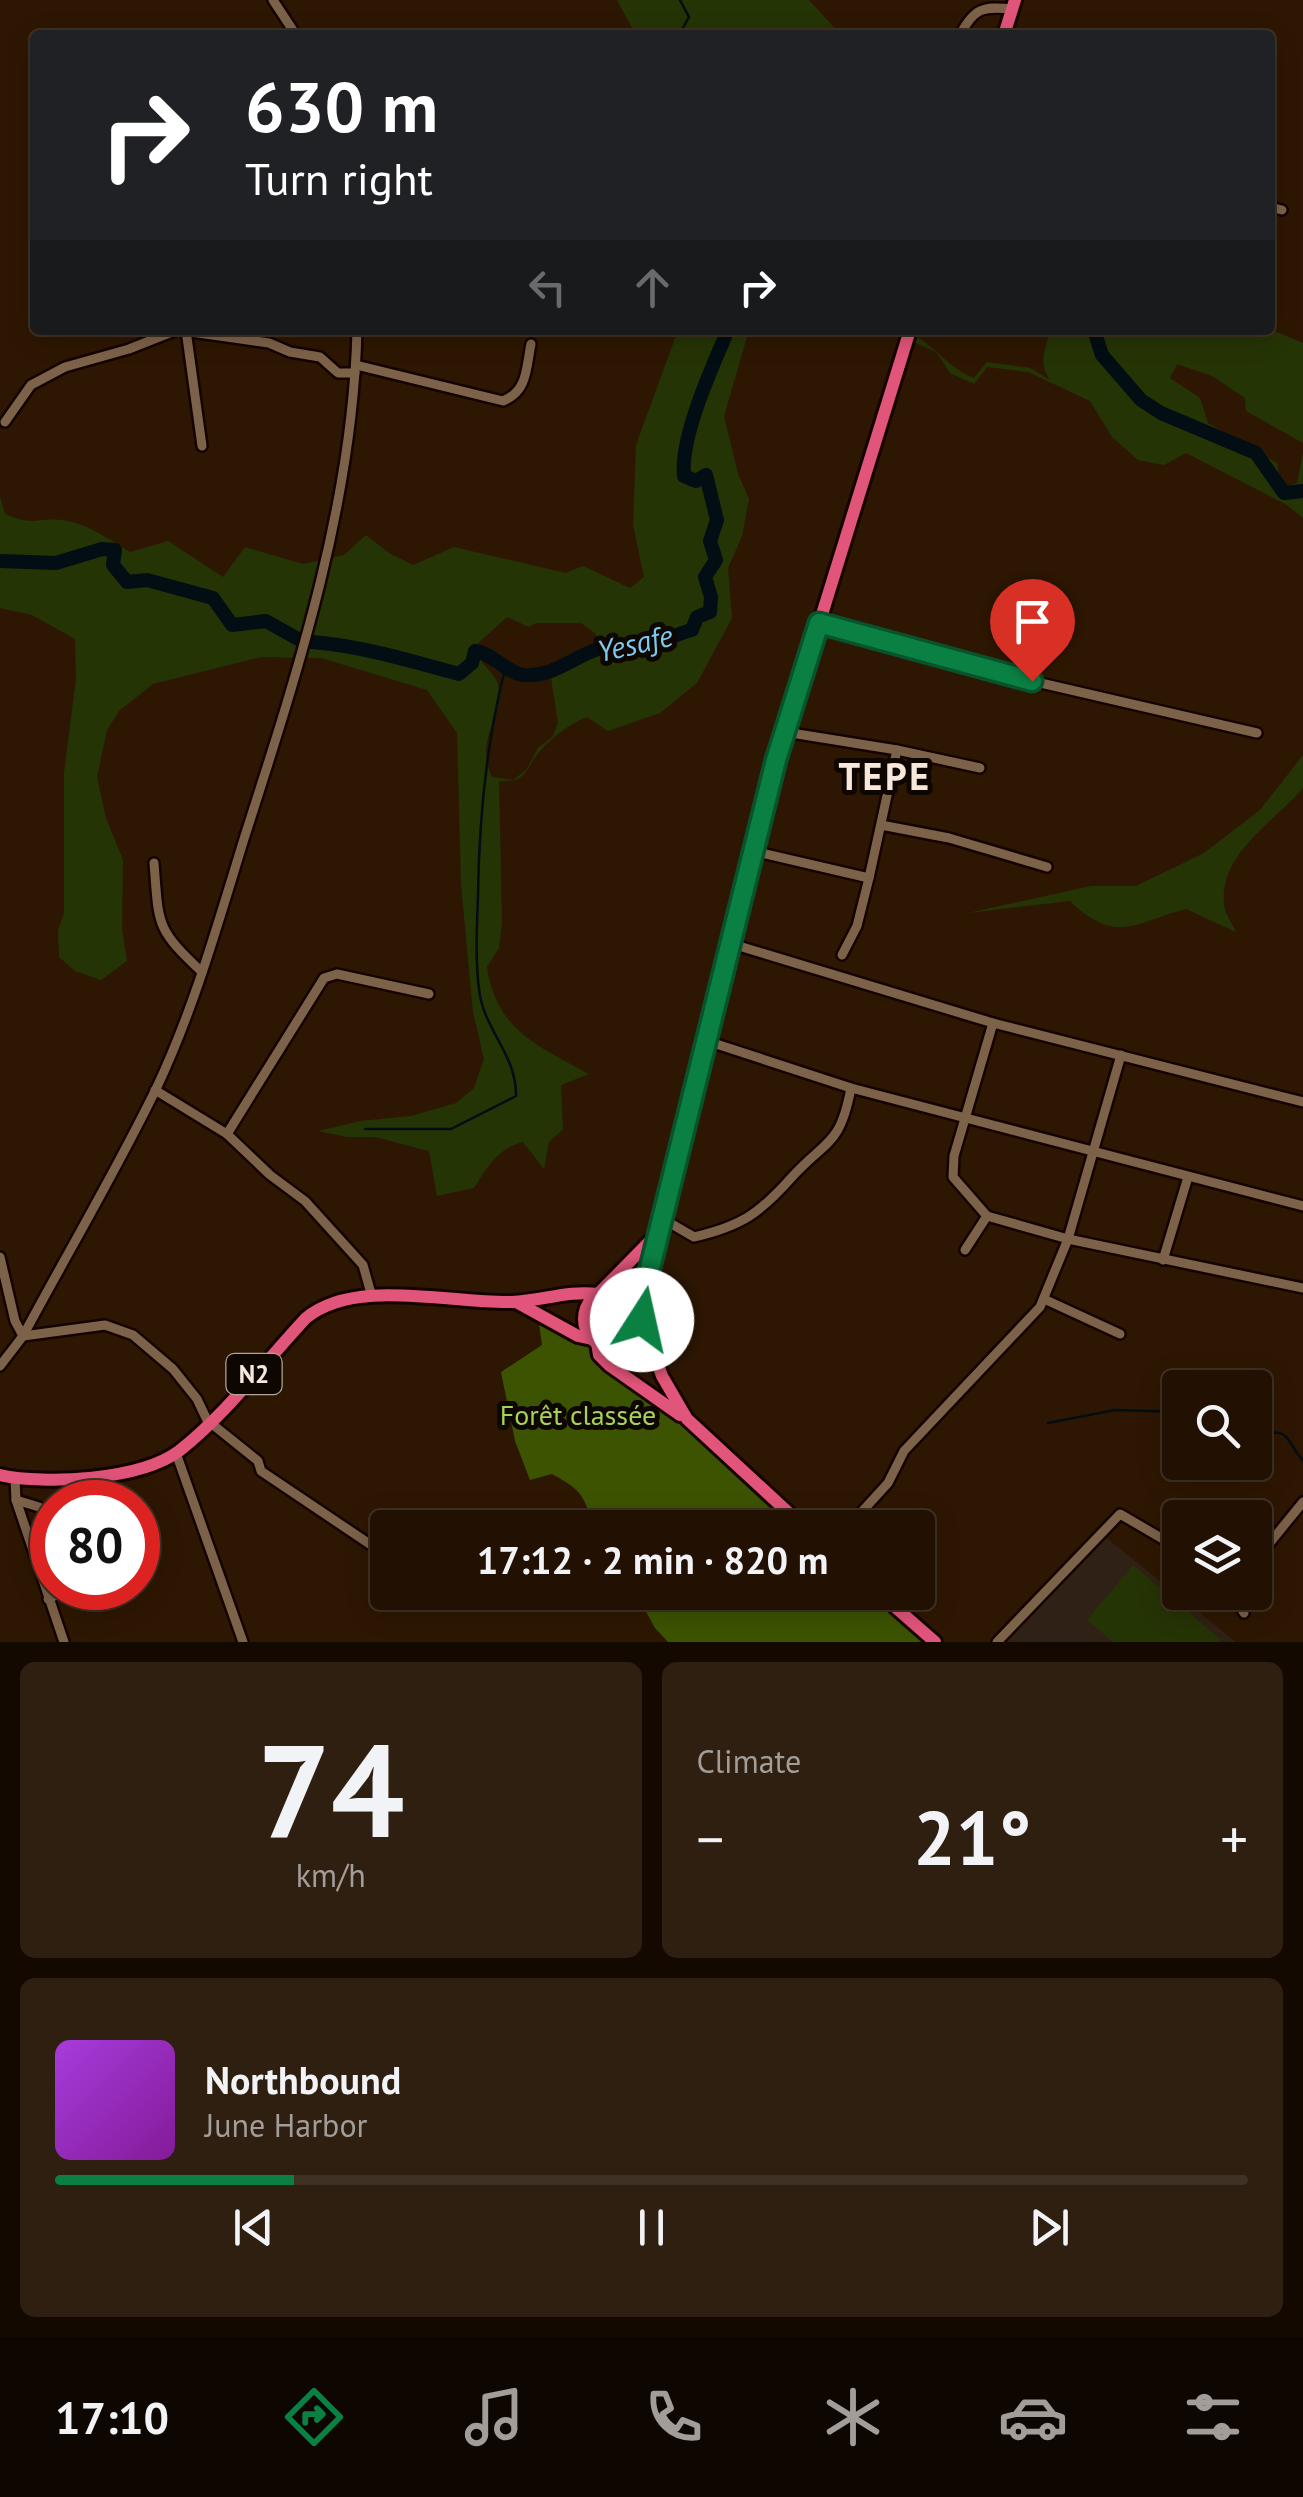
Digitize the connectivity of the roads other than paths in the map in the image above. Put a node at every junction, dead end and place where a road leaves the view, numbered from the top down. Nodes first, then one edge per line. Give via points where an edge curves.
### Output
1 (273, 0) edge
2 (1014, 5) edge
3 (293, 30) edge
4 (964, 30) edge
5 (1006, 30) edge
6 (1275, 209) edge
7 (1282, 210) dead end
8 (164, 335) edge
9 (188, 335) edge
10 (214, 335) edge
11 (357, 335) edge
12 (908, 335) edge
13 (531, 344) dead end
14 (356, 369) junction
15 (6, 422) dead end
16 (202, 446) dead end
17 (819, 623) junction
18 (785, 732) junction
19 (1257, 733) dead end
20 (897, 750) junction
21 (980, 768) dead end
22 (881, 825) junction
23 (753, 852) junction
24 (154, 863) dead end
25 (1047, 867) dead end
26 (869, 878) junction
27 (729, 944) junction
28 (842, 956) dead end
29 (202, 972) junction
30 (428, 994) dead end
31 (993, 1023) junction
32 (707, 1041) junction
33 (1120, 1055) junction
34 (851, 1088) junction
35 (155, 1090) junction
36 (1303, 1102) edge
37 (968, 1118) junction
38 (227, 1134) junction
39 (1092, 1152) junction
40 (1188, 1177) junction
41 (1303, 1206) edge
42 (987, 1216) junction
43 (661, 1225) junction
44 (1068, 1238) junction
45 (964, 1250) dead end
46 (0, 1257) edge
47 (1163, 1260) junction
48 (1303, 1288) edge
49 (598, 1294) junction
50 (372, 1296) junction
51 (1044, 1299) junction
52 (515, 1302) junction
53 (641, 1314) junction
54 (1120, 1334) dead end
55 (23, 1336) junction
56 (594, 1341) junction
57 (0, 1366) edge
58 (687, 1419) junction
59 (209, 1422) junction
60 (176, 1453) junction
61 (0, 1476) edge
62 (15, 1479) junction
63 (16, 1500) junction
64 (1303, 1502) edge
65 (30, 1504) edge
66 (786, 1510) edge
67 (863, 1510) edge
68 (1162, 1538) edge
69 (1272, 1541) edge
70 (30, 1543) edge
71 (370, 1544) edge
72 (52, 1610) edge
73 (899, 1610) edge
74 (1242, 1610) edge
75 (1244, 1614) dead end
76 (62, 1638) edge
77 (52, 1642) edge
78 (243, 1642) edge
79 (935, 1642) edge
80 (998, 1642) edge

1 - 3 street
2 - 4 street via 987,6
2 - 5 highway
6 - 7 street
8 - 15 street via 65,367 30,386
9 - 16 street
10 - 14 street via 320,357 338,373
11 - 14 street
12 - 17 highway
13 - 14 street via 524,385 503,401
14 - 29 street via 329,546 282,724
17 - 18 highway
17 - 19 street
18 - 20 street
18 - 23 highway
20 - 21 street
20 - 22 street
22 - 25 street
22 - 26 street
23 - 26 street
23 - 27 highway
24 - 29 street via 159,923
26 - 28 street
27 - 31 street
27 - 32 highway
29 - 35 street
30 - 38 street via 337,974 324,978
31 - 33 street
31 - 37 street
32 - 34 street
32 - 43 highway
33 - 36 street
33 - 39 street
34 - 37 street
34 - 43 street via 845,1120 828,1146 760,1211 694,1237
35 - 38 street
35 - 55 street
37 - 39 street
37 - 42 street via 953,1177
38 - 50 street via 357,1257
39 - 40 street
39 - 44 street
40 - 41 street
40 - 47 street
42 - 44 street
42 - 45 street
43 - 49 highway
43 - 53 highway
44 - 47 street
44 - 51 street
46 - 55 street
47 - 48 street
49 - 52 highway, N2
49 - 53 highway via 622,1291
49 - 56 highway via 584,1315
50 - 52 highway, N2
50 - 59 highway, N2 via 320,1307
51 - 54 street
51 - 67 street via 904,1451
52 - 56 highway, N2
53 - 56 highway via 630,1342 614,1348
53 - 58 highway, N2 via 662,1376
55 - 57 street
55 - 59 street via 105,1325 134,1335 173,1369
56 - 58 highway, N2 via 609,1365
58 - 66 highway, N2
59 - 60 highway, N2
59 - 71 street via 258,1461 261,1472
60 - 62 highway, N2 via 104,1476
60 - 78 street
61 - 62 highway, N2
62 - 63 street
63 - 65 street
63 - 70 street
64 - 69 street
68 - 80 street via 1120,1514
72 - 76 street
73 - 79 highway
74 - 75 street
76 - 77 street

